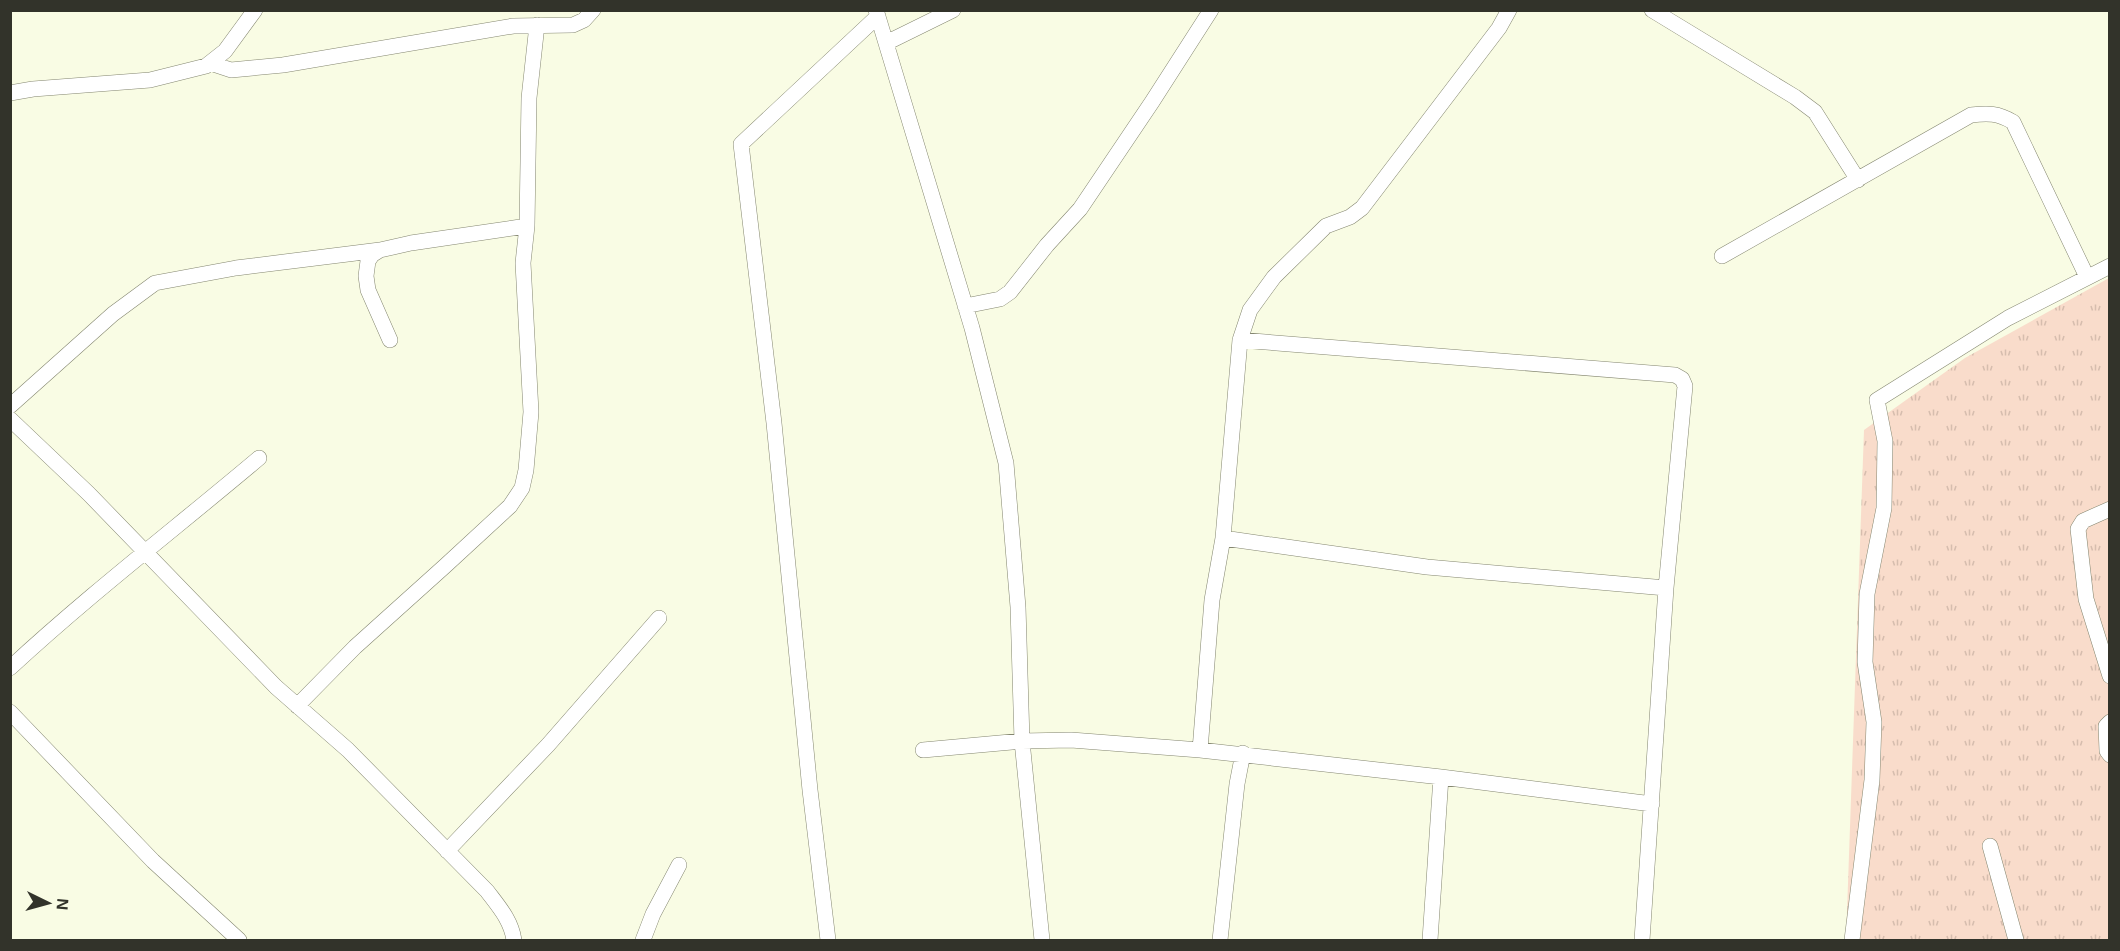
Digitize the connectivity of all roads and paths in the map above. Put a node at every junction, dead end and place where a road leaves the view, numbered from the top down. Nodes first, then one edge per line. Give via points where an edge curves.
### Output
1 (255, 10) edge
2 (593, 10) edge
3 (953, 10) edge
4 (1211, 10) edge
5 (1509, 10) edge
6 (1652, 10) edge
7 (877, 13) edge
8 (537, 25) junction
9 (886, 43) junction
10 (210, 63) junction
11 (10, 93) edge
12 (1858, 180) junction
13 (527, 226) junction
14 (380, 250) junction
15 (1722, 256) dead end
16 (2109, 266) edge
17 (2087, 277) junction
18 (965, 306) junction
19 (390, 340) dead end
20 (1240, 340) junction
21 (10, 406) edge
22 (10, 419) edge
23 (259, 458) dead end
24 (2109, 509) edge
25 (1222, 538) junction
26 (146, 552) junction
27 (1666, 588) junction
28 (659, 618) dead end
29 (10, 668) edge
30 (2109, 676) edge
31 (297, 706) junction
32 (10, 712) edge
33 (2109, 722) edge
34 (1022, 741) junction
35 (923, 750) dead end
36 (1200, 750) junction
37 (1243, 753) junction
38 (2109, 755) edge
39 (1441, 777) junction
40 (1652, 804) junction
41 (1990, 846) dead end
42 (447, 851) junction
43 (679, 865) dead end
44 (239, 940) edge
45 (514, 940) edge
46 (643, 940) edge
47 (828, 940) edge
48 (1042, 940) edge
49 (1220, 940) edge
50 (1430, 940) edge
51 (1642, 940) edge
52 (1852, 940) edge
53 (2016, 940) edge

1 - 10 street via 225,51
2 - 8 street via 573,25
3 - 9 street
4 - 18 street via 1080,208 1010,292 1000,299
5 - 20 street via 1362,208 1326,226 1274,277 1250,310
6 - 12 street via 1815,112
7 - 9 street
7 - 47 street via 741,144
8 - 10 street via 283,65 231,70
8 - 13 street via 529,98
9 - 18 street
10 - 11 street via 150,80
12 - 15 street
12 - 17 street via 1971,115 2002,115 2013,122
13 - 14 street
13 - 31 street via 523,263 531,412 522,488 510,506 355,647
14 - 19 street via 368,261 366,276 368,290
14 - 21 street via 155,282
16 - 17 street
17 - 52 street via 2008,318 1876,400 1885,441 1884,508 1867,594 1865,662 1874,723 1872,780
18 - 34 street via 1006,463 1018,607
20 - 25 street
20 - 27 street via 1676,375 1685,386
22 - 26 street
23 - 26 street
24 - 30 street via 2083,521 2078,529 2086,598
25 - 27 street via 1427,567
25 - 36 street via 1212,600
26 - 29 street
26 - 31 street
27 - 40 street
28 - 42 street via 548,745
31 - 42 street via 348,750
32 - 44 street via 153,861
33 - 38 street
34 - 35 street
34 - 36 street via 1071,740
34 - 48 street
36 - 37 street
37 - 39 street
37 - 49 street
39 - 40 street
39 - 50 street
40 - 51 street
41 - 53 street
42 - 45 street via 506,916
43 - 46 street

